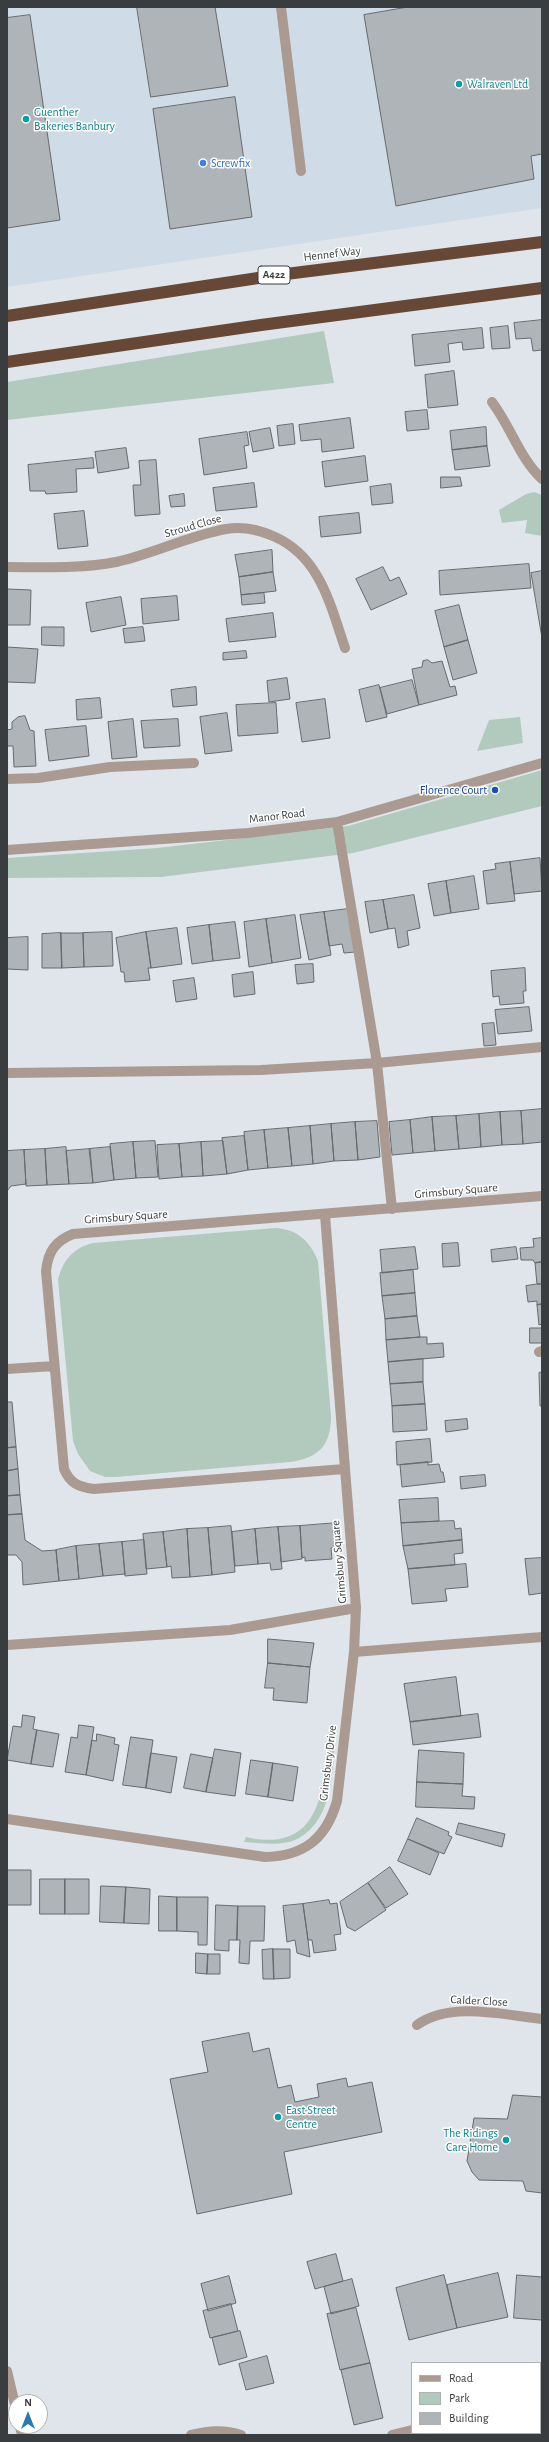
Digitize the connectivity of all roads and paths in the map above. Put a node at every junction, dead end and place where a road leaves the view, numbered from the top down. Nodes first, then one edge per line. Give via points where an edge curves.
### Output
1 (281, 7) edge
2 (301, 171) dead end
3 (542, 242) edge
4 (542, 288) edge
5 (7, 316) edge
6 (7, 362) edge
7 (492, 402) dead end
8 (542, 479) edge
9 (7, 567) edge
10 (345, 648) dead end
11 (194, 762) dead end
12 (542, 763) edge
13 (7, 779) edge
14 (337, 822) junction
15 (7, 850) edge
16 (542, 1047) edge
17 (377, 1063) junction
18 (7, 1073) edge
19 (542, 1196) edge
20 (392, 1209) junction
21 (325, 1215) junction
22 (54, 1366) junction
23 (7, 1369) edge
24 (344, 1469) junction
25 (356, 1608) junction
26 (542, 1637) edge
27 (7, 1645) edge
28 (354, 1652) junction
29 (7, 1819) edge
30 (542, 2019) edge
31 (417, 2025) dead end
32 (7, 2371) edge
33 (12, 2394) edge
34 (411, 2430) edge
35 (191, 2435) edge
36 (241, 2435) edge
37 (392, 2435) edge

1 - 2 street
3 - 5 highway, Hennef Way / A422 via 278,275
4 - 6 highway
7 - 8 street via 506,421 526,460
9 - 10 street, Stroud Close via 84,567 116,562 225,529 252,528 289,544 309,563 324,587
11 - 13 street via 110,767 38,778
12 - 14 street, Manor Road
14 - 15 street, Manor Road via 248,833
14 - 17 street
16 - 17 street
17 - 18 street via 261,1070
17 - 20 street
19 - 20 street, Grimsbury Square
20 - 21 street, Grimsbury Square
21 - 22 street, Grimsbury Square via 74,1234 62,1239 53,1248 47,1260 46,1271
21 - 24 street, Grimsbury Square
22 - 23 street
22 - 24 street, Grimsbury Square via 64,1468 74,1485 94,1489
24 - 25 street, Grimsbury Square
25 - 27 street via 230,1630
25 - 28 street, Grimsbury Square
26 - 28 street
28 - 29 street, Grimsbury Drive via 337,1801 324,1832 296,1853 265,1857
30 - 31 street, Calder Close via 458,2011 428,2017
32 - 33 street
34 - 37 street
35 - 36 street via 211,2430 227,2430

